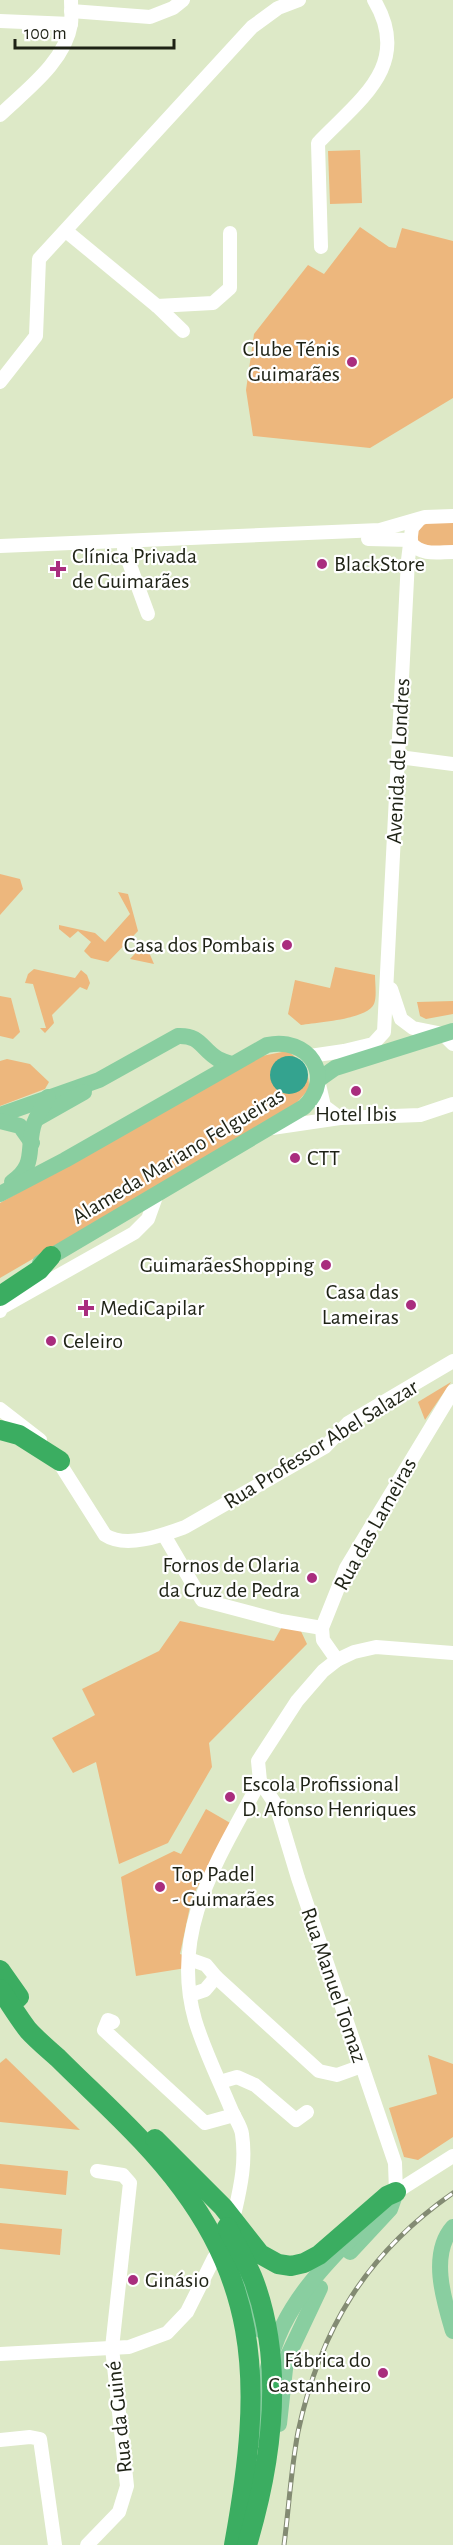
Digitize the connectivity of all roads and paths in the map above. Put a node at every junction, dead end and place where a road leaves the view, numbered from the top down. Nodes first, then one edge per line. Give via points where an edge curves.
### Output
1 (183, 0) edge
2 (299, 0) edge
3 (374, 0) edge
4 (272, 4) edge
5 (71, 12) edge
6 (0, 21) edge
7 (0, 115) edge
8 (66, 231) junction
9 (230, 233) dead end
10 (321, 247) dead end
11 (157, 306) junction
12 (183, 331) dead end
13 (0, 382) edge
14 (453, 516) edge
15 (419, 520) junction
16 (382, 538) junction
17 (411, 541) junction
18 (0, 546) edge
19 (124, 549) junction
20 (453, 552) edge
21 (0, 554) edge
22 (408, 560) junction
23 (148, 614) dead end
24 (399, 757) junction
25 (453, 764) edge
26 (388, 979) junction
27 (450, 1036) edge
28 (310, 1056) junction
29 (232, 1064) junction
30 (99, 1080) junction
31 (318, 1080) junction
32 (48, 1097) junction
33 (453, 1104) edge
34 (0, 1114) edge
35 (38, 1118) junction
36 (340, 1118) junction
37 (0, 1121) edge
38 (270, 1128) junction
39 (32, 1143) junction
40 (0, 1193) edge
41 (157, 1194) junction
42 (51, 1256) junction
43 (0, 1286) edge
44 (0, 1306) edge
45 (453, 1361) edge
46 (453, 1391) edge
47 (0, 1409) edge
48 (0, 1422) edge
49 (0, 1430) edge
50 (37, 1437) junction
51 (60, 1461) junction
52 (164, 1534) junction
53 (322, 1628) junction
54 (453, 1653) edge
55 (337, 1660) junction
56 (260, 1780) junction
57 (189, 1959) junction
58 (0, 1970) edge
59 (216, 1977) junction
60 (0, 1989) edge
61 (190, 1995) junction
62 (114, 2022) dead end
63 (362, 2066) junction
64 (220, 2082) junction
65 (307, 2112) dead end
66 (234, 2115) junction
67 (453, 2156) edge
68 (97, 2171) dead end
69 (203, 2186) junction
70 (396, 2192) junction
71 (192, 2203) junction
72 (236, 2211) dead end
73 (453, 2227) edge
74 (214, 2258) dead end
75 (320, 2288) junction
76 (453, 2331) edge
77 (112, 2348) junction
78 (0, 2354) edge
79 (0, 2440) edge
80 (55, 2545) edge
81 (87, 2545) edge
82 (234, 2545) edge
83 (239, 2545) edge
84 (248, 2545) edge
85 (256, 2545) edge

1 - 5 street via 150,17
2 - 4 street
3 - 10 street via 387,29 385,64 376,82 318,143
4 - 8 street
5 - 6 street
5 - 7 street via 65,43 51,65
8 - 11 street
8 - 13 street via 39,259 36,336
9 - 11 street via 230,288 213,303
11 - 12 street
14 - 15 street
15 - 17 street, Avenida de Londres via 412,528
15 - 18 street via 380,530
16 - 17 street
16 - 19 street
16 - 22 street via 406,545
17 - 20 street via 426,553
17 - 22 street, Avenida de Londres
19 - 21 street
19 - 23 street
22 - 24 street, Avenida de Londres
24 - 25 street
24 - 26 street, Avenida de Londres
26 - 27 street, Avenida de Londres via 401,1019 413,1028
26 - 28 street, Avenida de Londres via 384,1032 373,1044
27 - 31 main road via 334,1068
28 - 29 main road via 297,1046 274,1043
28 - 31 main road
29 - 30 main road via 217,1059 189,1035 178,1036
29 - 40 main road
30 - 32 main road
30 - 35 main road
31 - 36 street via 324,1106
31 - 38 main road, Alameda Mariano Felgueiras via 310,1101
32 - 34 main road
32 - 35 main road
33 - 36 street via 420,1115
35 - 39 main road via 33,1125
36 - 38 street
37 - 39 main road via 20,1126
38 - 41 main road, Alameda Mariano Felgueiras
39 - 40 main road via 23,1173
41 - 42 main road, Alameda Mariano Felgueiras
41 - 44 street via 148,1220 134,1233
42 - 43 main road, Alameda Mariano Felgueiras
42 - 44 highway
45 - 52 street, Rua Professor Abel Salazar via 348,1423 325,1447 185,1527
46 - 53 street, Rua das Lameiras via 346,1568
47 - 50 street, Rua Professor Abel Salazar
48 - 50 highway
49 - 51 highway via 25,1438
50 - 51 street, Rua Professor Abel Salazar
51 - 52 street, Rua Professor Abel Salazar via 105,1535 120,1540
52 - 53 street via 202,1600
53 - 55 street via 323,1640
54 - 55 street via 376,1647
55 - 56 street via 297,1701 268,1744 258,1761
56 - 57 street via 204,1887 192,1926
56 - 63 street, Rua Manuel Tomaz via 276,1805
57 - 59 street via 206,1965
57 - 61 street
58 - 69 highway via 36,2023
59 - 61 street via 205,1989
59 - 63 street via 319,2071 337,2075
60 - 71 highway via 28,2030 142,2141
61 - 64 street via 195,2021
62 - 66 street via 108,2020 104,2030 205,2123
63 - 70 street, Rua Manuel Tomaz via 395,2163
64 - 65 street via 237,2077 255,2085 296,2120
64 - 66 street
66 - 72 street via 242,2132 244,2170
67 - 70 street
68 - 77 street, Rua da Guiné via 123,2175 130,2183
69 - 70 highway via 260,2254 291,2266 319,2255
69 - 84 highway via 254,2281 272,2366 272,2415
70 - 75 main road via 390,2209
70 - 83 main road via 302,2293 276,2338 262,2390 255,2473
71 - 75 main road via 204,2210 229,2253 255,2322 268,2336 288,2334
71 - 82 highway via 213,2235 233,2279 250,2349 250,2422
73 - 76 main road via 440,2266 441,2294
74 - 77 street via 187,2312 167,2333 142,2344
75 - 85 main road via 286,2360 272,2477
77 - 78 street
77 - 81 street, Rua da Guiné via 127,2486 118,2512
79 - 80 street via 40,2439

